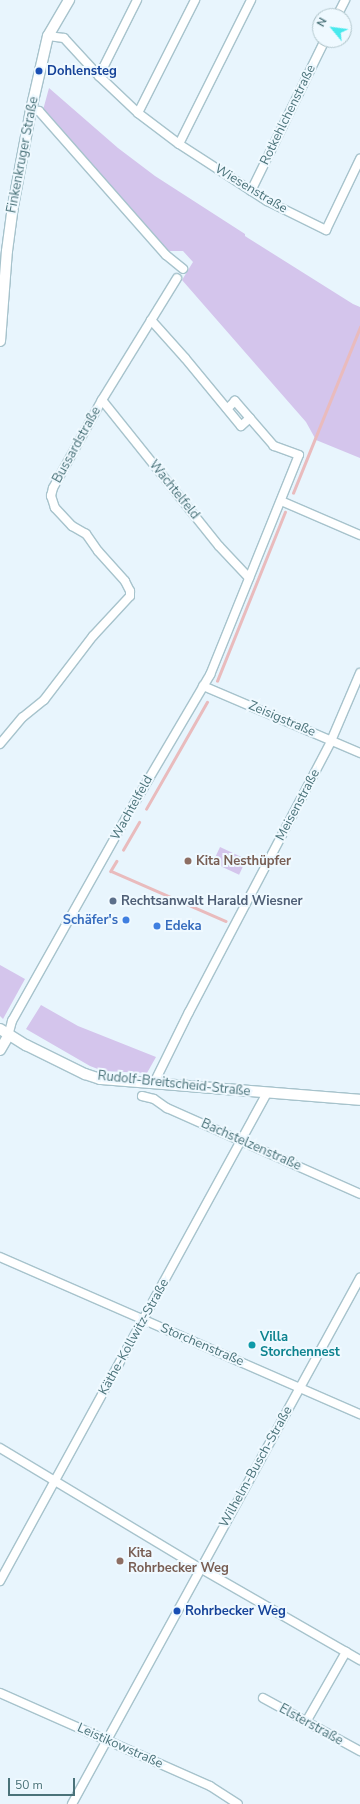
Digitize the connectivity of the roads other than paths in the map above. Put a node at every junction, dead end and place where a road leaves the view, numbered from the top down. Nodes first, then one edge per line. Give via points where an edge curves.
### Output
1 (69, 0) edge
2 (137, 0) edge
3 (195, 0) edge
4 (251, 0) edge
5 (48, 36) junction
6 (321, 48) edge
7 (99, 76) junction
8 (31, 110) junction
9 (138, 113) junction
10 (179, 144) junction
11 (360, 159) edge
12 (251, 191) junction
13 (183, 269) dead end
14 (177, 278) dead end
15 (152, 320) junction
16 (0, 341) edge
17 (102, 400) junction
18 (226, 409) junction
19 (250, 418) junction
20 (281, 501) junction
21 (360, 535) edge
22 (249, 578) junction
23 (360, 674) edge
24 (203, 686) junction
25 (331, 741) junction
26 (0, 744) edge
27 (360, 753) edge
28 (4, 1032) edge
29 (0, 1050) edge
30 (154, 1083) junction
31 (267, 1093) junction
32 (142, 1096) dead end
33 (360, 1100) edge
34 (242, 1141) junction
35 (360, 1194) edge
36 (0, 1257) edge
37 (360, 1278) edge
38 (144, 1320) junction
39 (300, 1388) junction
40 (360, 1414) edge
41 (0, 1448) edge
42 (55, 1481) junction
43 (200, 1568) junction
44 (0, 1581) edge
45 (360, 1649) edge
46 (346, 1652) junction
47 (358, 1659) edge
48 (0, 1693) edge
49 (263, 1698) dead end
50 (306, 1722) junction
51 (107, 1740) junction
52 (360, 1750) edge
53 (72, 1804) edge
54 (238, 1804) edge

1 - 5 street, Finkenkruger Straße
2 - 7 street
3 - 9 street
4 - 10 street
5 - 7 street, Wiesenstraße via 64,38
5 - 8 street, Finkenkruger Straße
6 - 12 street, Rotkehlchenstraße
7 - 9 street, Wiesenstraße
8 - 13 street via 39,111 166,255
8 - 16 street, Finkenkruger Straße via 13,206
9 - 10 street, Wiesenstraße
10 - 12 street, Wiesenstraße
11 - 12 street, Wiesenstraße via 326,230
14 - 15 street, Bussardstraße
15 - 17 street, Bussardstraße
15 - 18 street
17 - 22 street, Wachtelfeld via 219,546
17 - 26 street, Bussardstraße via 51,496 55,508 72,526 86,534 98,552 125,581 130,596 93,636 44,700 23,717
18 - 19 street, Wachtelfeld via 236,402
18 - 19 street via 241,426
19 - 20 street, Wachtelfeld via 274,446 299,455
20 - 21 street
20 - 22 street, Wachtelfeld
22 - 24 street, Wachtelfeld via 210,675
23 - 25 street, Meisenstraße
24 - 25 street, Zeisigstraße
24 - 28 street, Wachtelfeld
25 - 27 street, Zeisigstraße
25 - 30 street, Meisenstraße
28 - 29 street
28 - 30 street, Rudolf-Breitscheid-Straße via 85,1074 100,1079
30 - 31 street, Rudolf-Breitscheid-Straße
31 - 33 street, Rudolf-Breitscheid-Straße
31 - 34 street, Käthe-Kollwitz-Straße
32 - 34 street, Bachstelzenstraße via 154,1099 167,1108
34 - 35 street, Bachstelzenstraße
34 - 38 street, Käthe-Kollwitz-Straße
36 - 38 street, Storchenstraße
37 - 39 street, Wilhelm-Busch-Straße
38 - 39 street, Storchenstraße
38 - 42 street, Käthe-Kollwitz-Straße
39 - 40 street, Storchenstraße
39 - 43 street, Wilhelm-Busch-Straße
41 - 42 street
42 - 43 street
42 - 44 street, Käthe-Kollwitz-Straße
43 - 46 street
43 - 51 street, Wilhelm-Busch-Straße
45 - 47 street
46 - 47 street
46 - 50 street
48 - 51 street, Leistikowstraße
49 - 50 street, Elsterstraße
50 - 52 street, Elsterstraße
51 - 53 street, Wilhelm-Busch-Straße
51 - 54 street, Leistikowstraße via 210,1786

